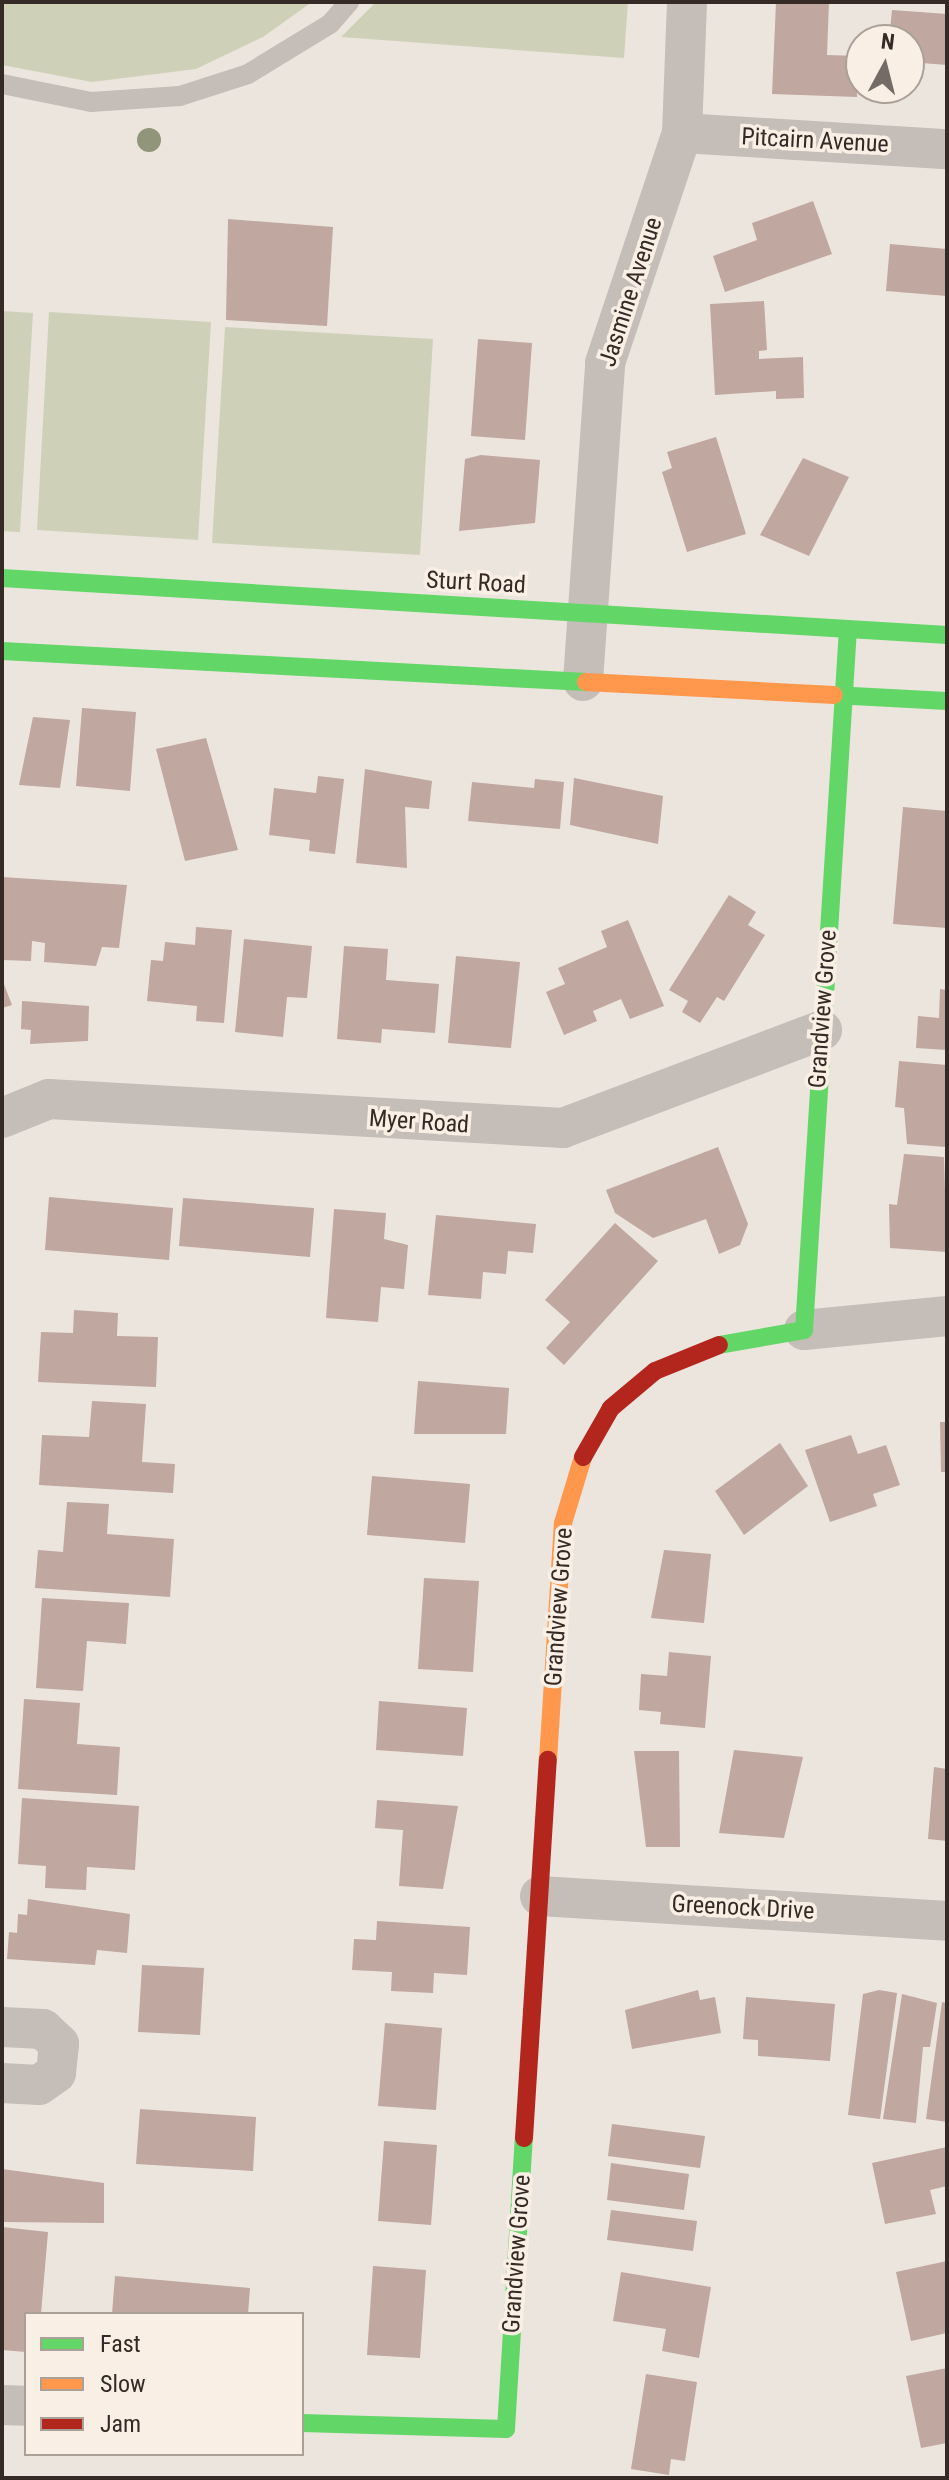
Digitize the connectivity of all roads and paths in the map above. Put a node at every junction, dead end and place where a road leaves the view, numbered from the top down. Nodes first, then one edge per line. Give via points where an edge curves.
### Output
1 (349, 2) edge
2 (687, 2) edge
3 (2, 84) edge
4 (682, 133) junction
5 (947, 149) edge
6 (2, 578) edge
7 (588, 614) junction
8 (848, 629) junction
9 (947, 635) edge
10 (2, 651) edge
11 (583, 681) junction
12 (844, 696) junction
13 (947, 701) edge
14 (822, 1030) junction
15 (2, 1118) edge
16 (947, 1316) edge
17 (804, 1330) junction
18 (540, 1896) junction
19 (947, 1921) edge
20 (2, 2027) edge
21 (2, 2083) edge
22 (2, 2405) edge
23 (24, 2406) edge
24 (304, 2423) edge

1 - 3 lane via 330,24 248,74 180,96 91,102
2 - 4 street, Jasmine Avenue
4 - 5 street, Pitcairn Avenue
4 - 7 street, Jasmine Avenue via 605,363
6 - 7 street, Sturt Road
7 - 8 street, Sturt Road
7 - 11 street, Jasmine Avenue
8 - 9 street, Sturt Road
8 - 12 street, Grandview Grove
10 - 11 street
11 - 12 street
12 - 13 street
12 - 14 street, Grandview Grove
14 - 15 street, Myer Road via 563,1128 49,1099
14 - 17 street, Grandview Grove
16 - 17 street
17 - 18 street, Grandview Grove via 725,1342 655,1371 611,1408 582,1459 563,1523
18 - 19 street, Greenock Drive
18 - 24 street, Grandview Grove via 506,2429 491,2434
20 - 21 street via 43,2029 59,2044 56,2073 48,2079
22 - 23 street

